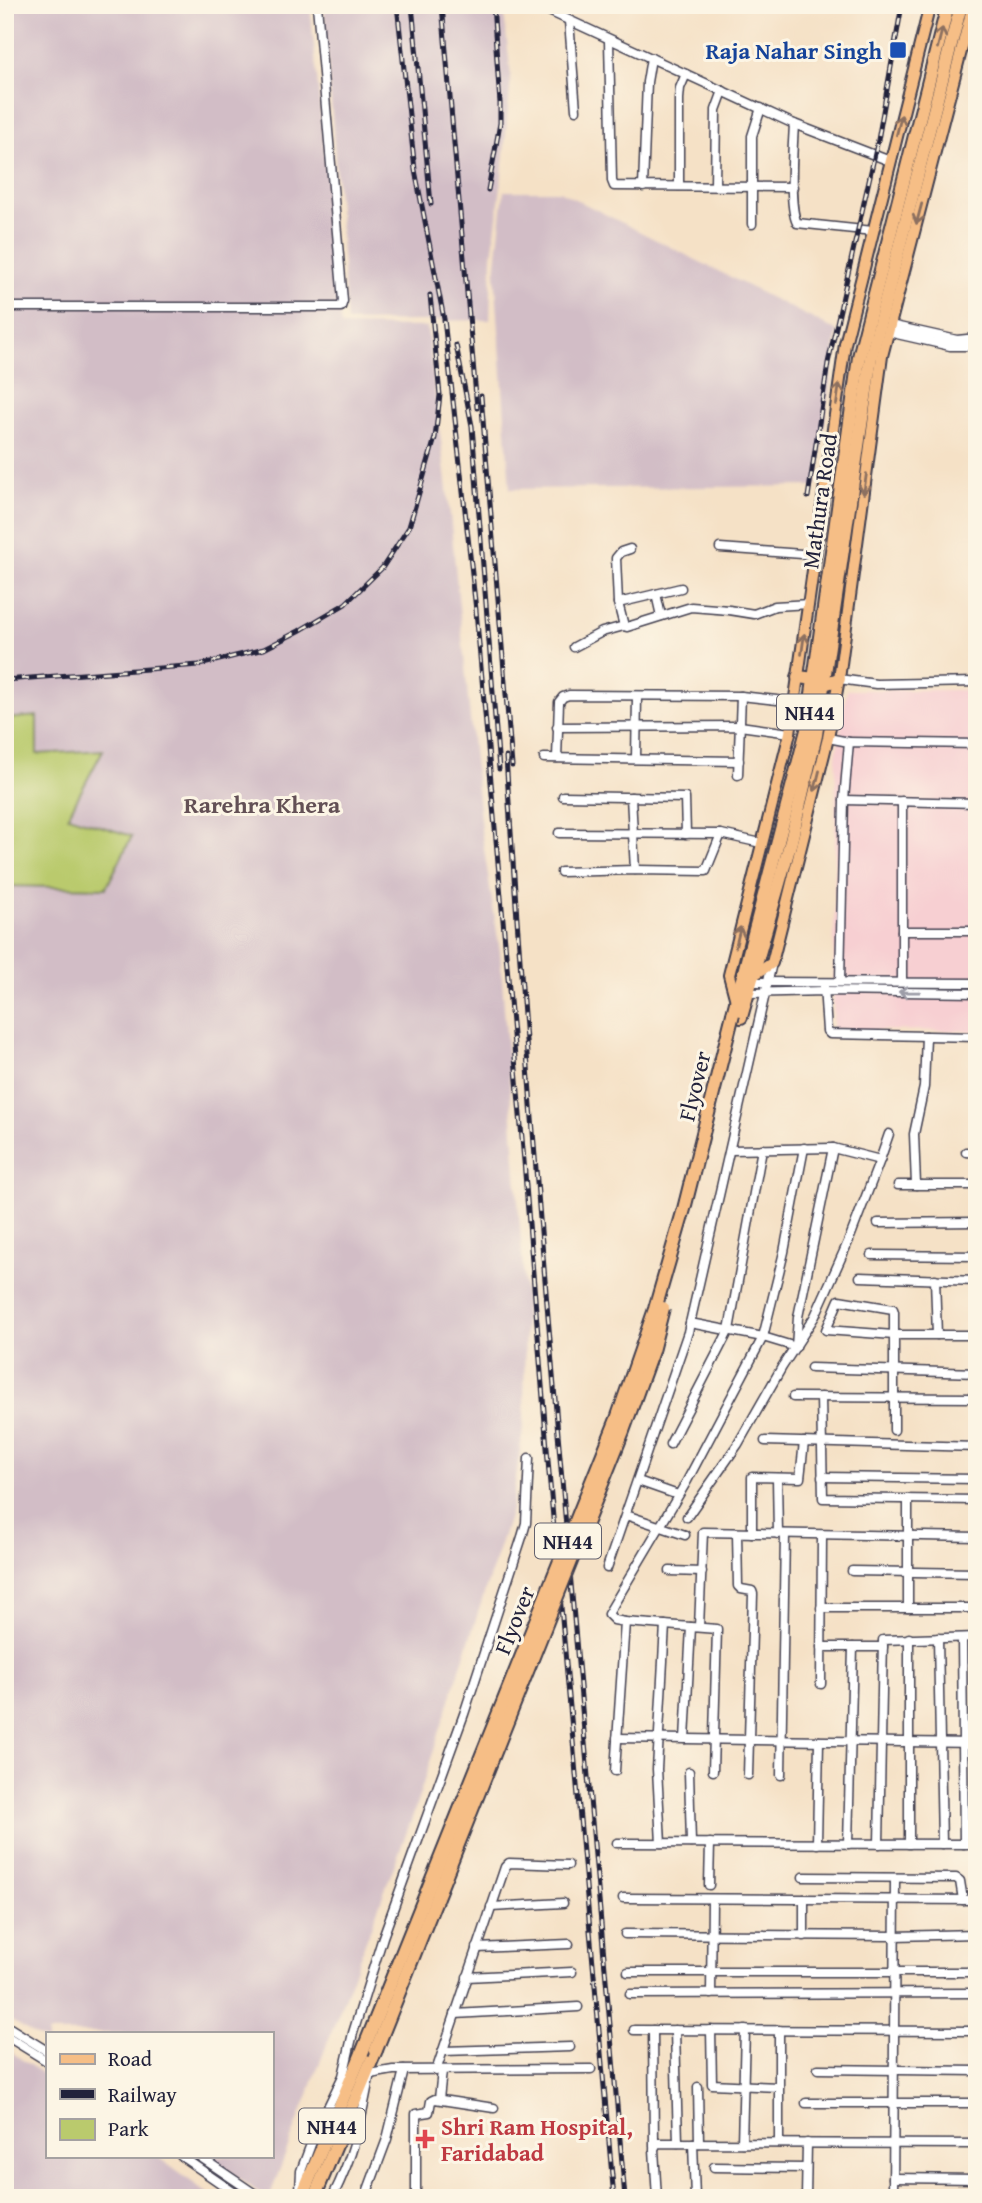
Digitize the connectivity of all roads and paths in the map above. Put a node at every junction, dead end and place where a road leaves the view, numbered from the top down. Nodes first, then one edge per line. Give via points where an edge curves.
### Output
1 (317, 5) edge
2 (536, 5) edge
3 (930, 5) edge
4 (948, 5) edge
5 (961, 5) edge
6 (973, 5) edge
7 (569, 21) junction
8 (609, 40) junction
9 (651, 58) junction
10 (687, 74) junction
11 (723, 91) junction
12 (761, 108) junction
13 (576, 110) dead end
14 (794, 124) junction
15 (890, 161) junction
16 (679, 186) junction
17 (715, 186) junction
18 (753, 186) junction
19 (643, 187) junction
20 (793, 187) junction
21 (752, 224) dead end
22 (873, 231) junction
23 (5, 307) edge
24 (889, 328) junction
25 (977, 338) edge
26 (977, 346) edge
27 (857, 413) junction
28 (720, 548) dead end
29 (630, 549) dead end
30 (816, 555) junction
31 (681, 588) dead end
32 (656, 594) junction
33 (618, 603) junction
34 (808, 604) junction
35 (661, 616) junction
36 (624, 626) junction
37 (574, 647) dead end
38 (798, 677) junction
39 (839, 679) junction
40 (819, 682) junction
41 (977, 682) edge
42 (741, 696) junction
43 (637, 697) junction
44 (795, 702) junction
45 (740, 726) junction
46 (557, 727) junction
47 (636, 727) junction
48 (790, 733) junction
49 (828, 738) junction
50 (849, 741) junction
51 (977, 744) edge
52 (817, 757) junction
53 (544, 758) dead end
54 (557, 758) junction
55 (636, 758) junction
56 (739, 761) junction
57 (738, 775) dead end
58 (563, 796) dead end
59 (631, 797) junction
60 (844, 800) junction
61 (902, 801) junction
62 (977, 803) edge
63 (559, 833) dead end
64 (632, 833) junction
65 (685, 834) junction
66 (721, 834) junction
67 (761, 843) junction
68 (635, 870) junction
69 (561, 872) dead end
70 (977, 930) edge
71 (902, 931) junction
72 (772, 963) junction
73 (824, 981) junction
74 (840, 981) junction
75 (769, 982) junction
76 (902, 982) junction
77 (752, 983) junction
78 (977, 983) edge
79 (824, 991) junction
80 (766, 992) junction
81 (977, 993) edge
82 (737, 1012) junction
83 (926, 1036) junction
84 (977, 1037) edge
85 (888, 1134) dead end
86 (804, 1147) junction
87 (833, 1148) junction
88 (762, 1149) junction
89 (731, 1150) junction
90 (967, 1152) dead end
91 (977, 1153) edge
92 (880, 1160) junction
93 (898, 1185) dead end
94 (916, 1185) junction
95 (977, 1185) edge
96 (977, 1222) edge
97 (878, 1223) dead end
98 (872, 1255) dead end
99 (977, 1256) edge
100 (860, 1277) dead end
101 (935, 1279) junction
102 (977, 1281) edge
103 (690, 1323) junction
104 (729, 1330) junction
105 (894, 1335) junction
106 (937, 1335) junction
107 (977, 1335) edge
108 (763, 1337) junction
109 (796, 1347) junction
110 (811, 1368) dead end
111 (892, 1370) junction
112 (977, 1373) edge
113 (793, 1397) dead end
114 (821, 1397) junction
115 (894, 1398) junction
116 (977, 1398) edge
117 (894, 1430) dead end
118 (765, 1441) dead end
119 (804, 1442) junction
120 (823, 1443) junction
121 (670, 1444) dead end
122 (977, 1447) edge
123 (529, 1458) dead end
124 (822, 1477) junction
125 (778, 1478) junction
126 (977, 1479) edge
127 (638, 1481) junction
128 (678, 1494) junction
129 (908, 1499) junction
130 (977, 1500) edge
131 (626, 1516) junction
132 (687, 1517) dead end
133 (659, 1526) junction
134 (737, 1533) junction
135 (752, 1533) junction
136 (781, 1534) junction
137 (685, 1535) dead end
138 (822, 1536) junction
139 (908, 1536) junction
140 (977, 1537) edge
141 (607, 1568) dead end
142 (670, 1571) dead end
143 (852, 1571) dead end
144 (702, 1572) junction
145 (908, 1572) junction
146 (977, 1573) edge
147 (821, 1608) junction
148 (908, 1608) junction
149 (977, 1608) edge
150 (625, 1622) junction
151 (665, 1625) junction
152 (695, 1627) junction
153 (977, 1637) edge
154 (909, 1638) junction
155 (938, 1638) junction
156 (962, 1638) junction
157 (821, 1647) junction
158 (853, 1647) junction
159 (883, 1647) junction
160 (821, 1684) dead end
161 (617, 1738) junction
162 (658, 1739) junction
163 (685, 1739) junction
164 (715, 1740) junction
165 (748, 1740) junction
166 (782, 1740) junction
167 (819, 1741) junction
168 (850, 1741) junction
169 (881, 1742) junction
170 (908, 1742) junction
171 (940, 1742) junction
172 (963, 1742) junction
173 (977, 1743) edge
174 (615, 1771) dead end
175 (713, 1771) dead end
176 (689, 1772) dead end
177 (748, 1775) dead end
178 (781, 1775) dead end
179 (617, 1843) dead end
180 (661, 1843) junction
181 (691, 1843) junction
182 (710, 1843) junction
183 (817, 1844) junction
184 (848, 1844) junction
185 (879, 1844) junction
186 (909, 1844) junction
187 (942, 1844) junction
188 (964, 1844) junction
189 (977, 1844) edge
190 (568, 1865) dead end
191 (803, 1877) dead end
192 (895, 1879) junction
193 (709, 1885) dead end
194 (623, 1898) dead end
195 (712, 1899) junction
196 (804, 1899) junction
197 (894, 1900) junction
198 (962, 1900) junction
199 (977, 1900) edge
200 (563, 1903) dead end
201 (491, 1906) junction
202 (625, 1934) dead end
203 (977, 1934) edge
204 (712, 1935) junction
205 (804, 1936) junction
206 (894, 1936) junction
207 (569, 1944) dead end
208 (477, 1948) junction
209 (572, 1972) dead end
210 (628, 1972) dead end
211 (711, 1972) junction
212 (894, 1972) junction
213 (977, 1972) edge
214 (467, 1977) junction
215 (977, 1993) edge
216 (630, 1994) dead end
217 (711, 1994) junction
218 (894, 1994) junction
219 (578, 2007) dead end
220 (455, 2014) junction
221 (5, 2025) edge
222 (634, 2030) dead end
223 (653, 2030) junction
224 (675, 2030) junction
225 (711, 2030) junction
226 (745, 2030) junction
227 (779, 2030) junction
228 (893, 2031) junction
229 (977, 2031) edge
230 (5, 2035) edge
231 (570, 2047) dead end
232 (46, 2050) edge
233 (443, 2051) junction
234 (370, 2060) junction
235 (46, 2061) edge
236 (591, 2069) dead end
237 (818, 2069) dead end
238 (404, 2070) junction
239 (893, 2070) junction
240 (439, 2071) junction
241 (977, 2071) edge
242 (744, 2086) junction
243 (698, 2087) dead end
244 (779, 2087) junction
245 (439, 2099) junction
246 (806, 2103) dead end
247 (893, 2103) junction
248 (977, 2103) edge
249 (494, 2108) dead end
250 (678, 2143) junction
251 (696, 2143) junction
252 (742, 2143) junction
253 (779, 2143) junction
254 (807, 2143) junction
255 (893, 2143) junction
256 (977, 2144) edge
257 (654, 2146) junction
258 (184, 2158) edge
259 (202, 2158) edge
260 (714, 2167) dead end
261 (806, 2168) junction
262 (893, 2178) junction
263 (977, 2179) edge
264 (258, 2197) edge
265 (242, 2198) edge
266 (301, 2198) edge
267 (314, 2198) edge
268 (332, 2198) edge
269 (365, 2198) edge
270 (416, 2198) edge
271 (657, 2198) edge
272 (695, 2198) edge
273 (806, 2198) edge
274 (893, 2198) edge

1 - 23 street via 341,307
2 - 7 street
15 -> 3 main road
27 -> 4 highway, Mathura Road / NH44 via 859,357
5 - 27 highway, Mathura Road / NH44
6 -> 24 main road
7 - 8 street
7 - 13 street
8 - 9 street
8 - 19 street via 612,184
9 - 10 street
9 - 19 street
10 - 11 street
10 - 16 street via 679,99
11 - 12 street
11 - 17 street via 716,110
12 - 14 street
12 - 18 street via 752,136
14 - 15 street
14 - 20 street
15 - 22 main road
16 - 17 street
16 - 19 street
17 - 18 street
18 - 20 street
18 - 21 street
20 - 22 street via 797,223
30 -> 22 main road via 845,344
24 - 25 street via 957,340
24 - 26 street via 950,346
24 -> 39 main road
27 - 40 highway, Mathura Road / NH44
28 - 30 street
29 - 33 street via 616,558
30 - 34 main road
31 - 32 street
32 - 33 street
32 - 35 street
33 - 36 street
34 - 35 street via 775,606 754,614 691,607
38 -> 34 main road
35 - 36 street
36 - 37 street
38 - 40 highway
38 - 44 main road
39 - 40 highway
39 - 41 street via 876,684
39 - 49 main road
40 - 52 highway, Mathura Road / NH44
40 - 82 highway, Mathura Road / NH44
42 - 43 street
42 - 44 street
42 - 45 street
43 - 46 street via 566,696 559,702
43 - 47 street
44 - 48 main road
45 - 47 street
45 - 48 street
45 - 56 street
46 - 47 street
46 - 54 street
47 - 55 street
48 - 67 main road
49 - 50 street
49 - 52 main road
50 - 51 street
50 - 60 street
52 -> 72 main road
52 - 77 highway, Mathura Road / NH44
53 - 54 street
54 - 55 street
55 - 56 street
56 - 57 street
58 - 59 street
59 - 64 street
59 - 65 street via 685,798
60 - 61 street
60 - 74 street
61 - 62 street
61 - 71 street
63 - 64 street
64 - 65 street
64 - 68 street
65 - 66 street
66 - 67 street
66 - 68 street via 706,871
82 -> 67 main road via 729,975
68 - 69 street
70 - 71 street
71 - 76 street
72 - 75 street
72 - 77 main road
73 - 74 street
73 - 75 street
73 - 79 street
74 - 76 street
75 - 77 street
75 - 80 street
76 - 78 street
77 - 80 street
77 - 82 highway, Flyover / NH44
79 - 80 street
81 -> 79 street
79 - 83 street via 830,1034
80 - 89 street
82 - 234 highway, Flyover / NH44, bridge via 652,1351
83 - 84 street
83 - 94 street via 924,1087 914,1134
85 - 92 street
86 - 87 street
86 - 88 street
86 - 108 street
87 - 92 street
87 - 109 street via 798,1317
88 - 89 street
88 - 104 street
89 - 103 street
90 - 91 street
92 - 109 street via 815,1316
93 - 94 street
94 - 95 street
96 - 97 street
98 - 99 street
100 - 101 street
101 - 102 street
101 - 106 street
103 - 104 street
103 - 127 street
104 - 108 street
104 - 121 street
105 - 105 street via 837,1331 826,1330 839,1300 890,1307
105 - 106 street
105 - 111 street
106 - 107 street
108 - 109 street
108 - 128 street
109 - 132 street via 738,1444
110 - 111 street
111 - 112 street
111 - 115 street
113 - 114 street
114 - 115 street
114 - 120 street
115 - 116 street
115 - 117 street
118 - 119 street
119 - 120 street
119 - 125 street via 802,1477
120 - 122 street
120 - 124 street
123 - 266 street via 522,1537 383,1937 343,2076 301,2171
124 - 126 street
124 - 129 street via 826,1499
125 - 135 street via 751,1479
125 - 136 street
127 - 128 street
127 - 131 street
128 - 133 street
129 - 130 street
129 - 139 street
131 - 133 street
131 - 141 street
133 - 137 street
133 - 150 street via 608,1614
134 - 135 street
134 - 144 street via 703,1532
134 - 165 street via 738,1586 753,1594
135 - 136 street
136 - 138 street
136 - 166 street
138 - 139 street
138 - 147 street
139 - 140 street
139 - 145 street
142 - 144 street
143 - 145 street
144 - 152 street
145 - 146 street
145 - 148 street
147 - 148 street
147 - 157 street
148 - 149 street
150 - 151 street
150 - 161 street
151 - 152 street
151 - 162 street
152 - 163 street
152 - 164 street via 717,1630
153 - 156 street
154 - 155 street
154 - 159 street via 884,1639
154 - 170 street
155 - 156 street
155 - 171 street
156 - 172 street
157 - 158 street
157 - 160 street
158 - 159 street
158 - 168 street
159 - 169 street
161 - 162 street
161 - 174 street
162 - 163 street
162 - 180 street
163 - 164 street
164 - 165 street
164 - 175 street
165 - 166 street
165 - 177 street
166 - 167 street
166 - 178 street
167 - 168 street
167 - 183 street
168 - 169 street
168 - 184 street
169 - 170 street
169 - 185 street
170 - 171 street
170 - 186 street
171 - 172 street
171 - 187 street
172 - 173 street
172 - 188 street
176 - 181 street
179 - 180 street
180 - 181 street
181 - 182 street
182 - 183 street
182 - 193 street
183 - 184 street
184 - 185 street
185 - 186 street
186 - 187 street
187 - 188 street
188 - 189 street
190 - 201 street via 506,1864
191 - 192 street
192 - 197 street
192 - 198 street via 958,1878
194 - 195 street
195 - 196 street
195 - 204 street
196 - 197 street
196 - 205 street
197 - 198 street
197 - 206 street
198 - 199 street
200 - 201 street
201 - 208 street
202 - 204 street
203 - 206 street
204 - 205 street
204 - 211 street
205 - 206 street
206 - 212 street
207 - 208 street
208 - 214 street
209 - 214 street
210 - 211 street
211 - 212 street
211 - 217 street
212 - 213 street
212 - 218 street
214 - 220 street
215 - 218 street
216 - 217 street
217 - 218 street
218 - 228 street
219 - 220 street
220 - 233 street
221 - 232 street
222 - 223 street
223 - 224 street
223 - 257 street
224 - 225 street
224 - 250 street
225 - 226 street
225 - 242 street via 712,2084
226 - 227 street
226 - 242 street
227 - 228 street
227 - 244 street
228 - 229 street
228 - 239 street
230 - 235 street
231 - 233 street
233 - 240 street
234 - 238 street
234 - 266 highway, Flyover / NH44
234 - 267 highway, NH44
234 - 268 street via 355,2145
236 - 240 street
237 - 239 street
238 - 240 street
238 - 269 street via 387,2139
239 - 241 street
239 - 247 street
240 - 245 street
242 - 244 street
242 - 252 street
243 - 251 street
244 - 253 street
245 - 249 street
245 - 270 street via 432,2100 429,2112 415,2116
246 - 247 street
247 - 248 street
247 - 255 street
250 - 251 street
250 - 257 street
251 - 252 street
251 - 272 street
252 - 253 street
253 - 254 street
254 - 255 street
254 - 261 street
255 - 256 street
255 - 262 street
257 - 271 street
258 - 265 street
259 - 264 street
260 - 261 street
261 - 273 street
262 - 263 street
262 - 274 street

